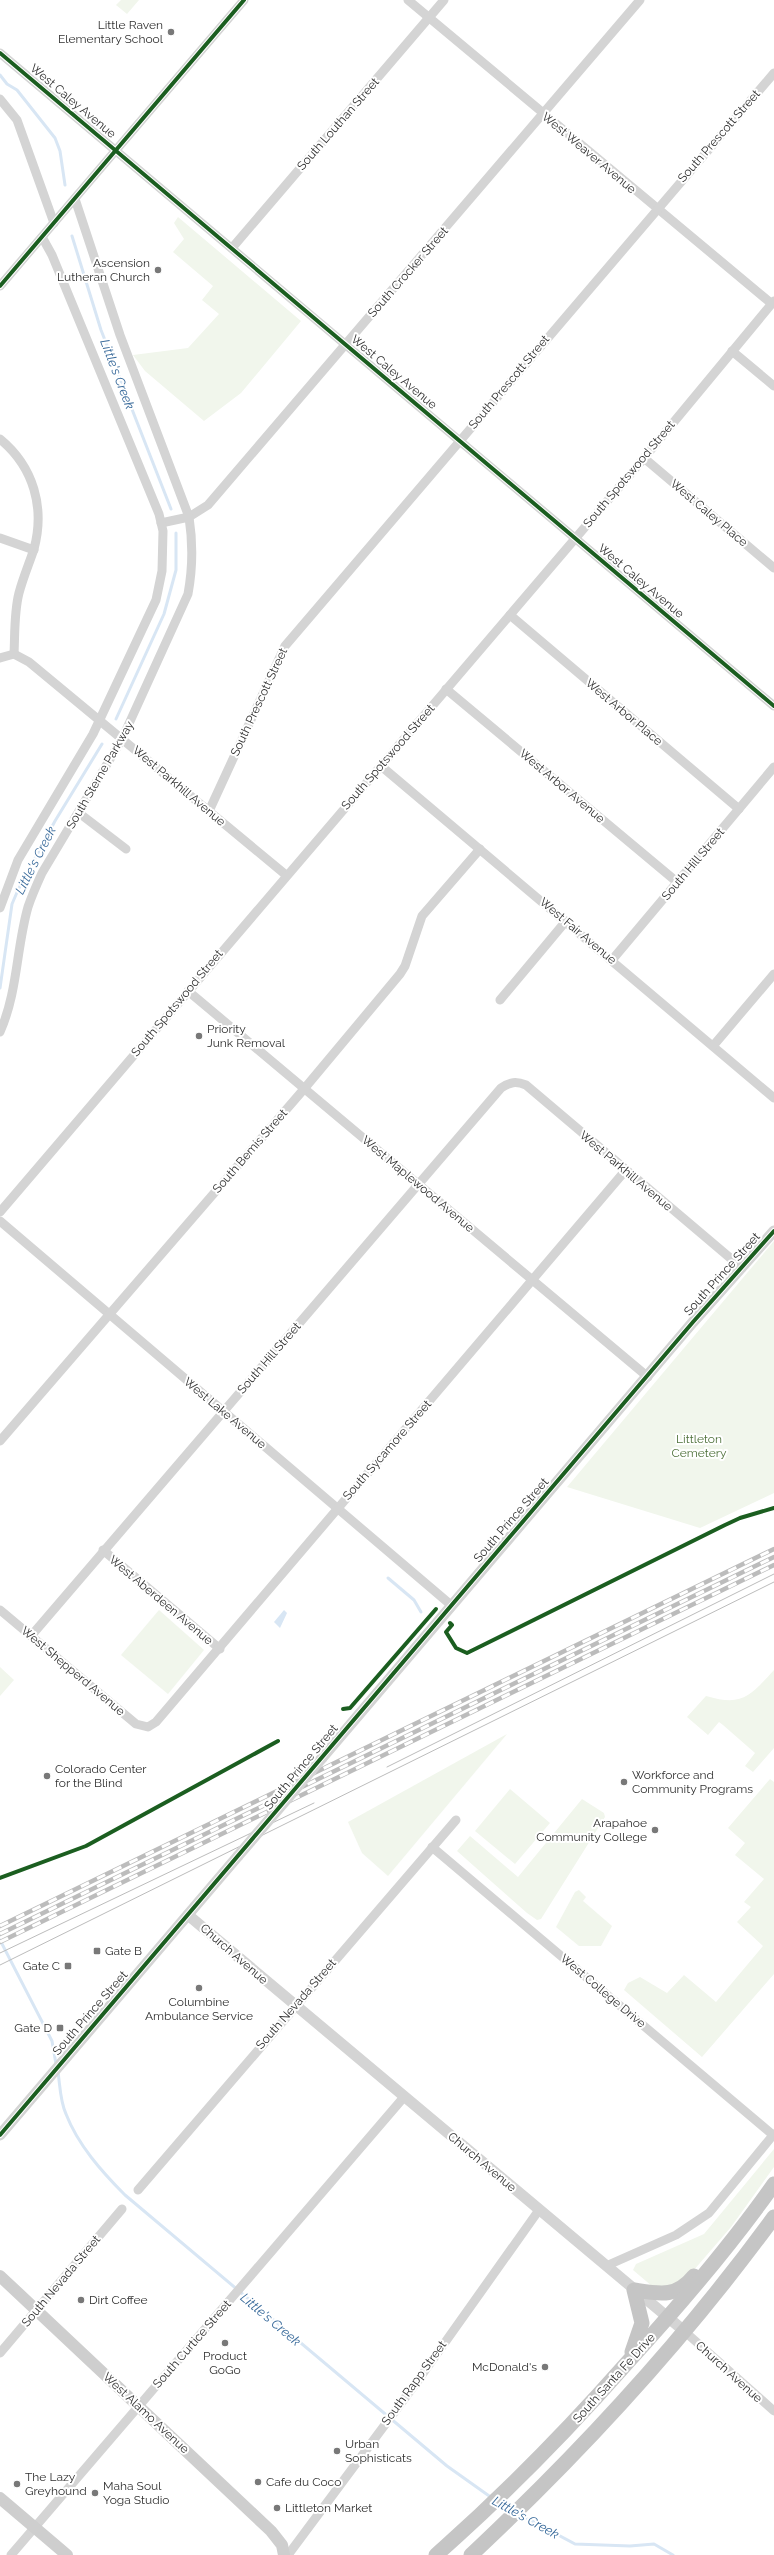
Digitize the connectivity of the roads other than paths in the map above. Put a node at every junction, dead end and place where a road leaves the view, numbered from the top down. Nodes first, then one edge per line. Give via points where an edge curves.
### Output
1 (244, 0) edge
2 (408, 0) edge
3 (444, 0) edge
4 (640, 0) edge
5 (429, 18) junction
6 (0, 53) edge
7 (774, 72) edge
8 (0, 99) edge
9 (543, 114) junction
10 (116, 150) junction
11 (75, 199) junction
12 (657, 209) junction
13 (54, 223) junction
14 (42, 237) junction
15 (232, 248) junction
16 (0, 286) edge
17 (773, 302) edge
18 (346, 344) junction
19 (732, 351) junction
20 (774, 386) edge
21 (0, 439) edge
22 (459, 440) junction
23 (644, 458) junction
24 (189, 517) junction
25 (161, 523) junction
26 (0, 538) edge
27 (575, 538) junction
28 (34, 550) junction
29 (774, 568) edge
30 (510, 615) junction
31 (14, 654) junction
32 (0, 658) edge
33 (446, 689) junction
34 (774, 706) edge
35 (100, 721) junction
36 (122, 739) junction
37 (381, 766) junction
38 (774, 767) edge
39 (739, 809) junction
40 (209, 811) junction
41 (80, 813) junction
42 (126, 848) dead end
43 (480, 849) junction
44 (286, 876) junction
45 (677, 882) junction
46 (0, 908) edge
47 (566, 921) junction
48 (612, 960) junction
49 (774, 974) edge
50 (188, 991) junction
51 (500, 1000) dead end
52 (0, 1032) edge
53 (713, 1046) junction
54 (508, 1083) joint
55 (304, 1088) junction
56 (774, 1098) edge
57 (625, 1170) junction
58 (419, 1184) junction
59 (0, 1212) edge
60 (0, 1221) edge
61 (774, 1230) edge
62 (742, 1268) junction
63 (533, 1280) junction
64 (108, 1315) junction
65 (648, 1376) junction
66 (223, 1411) junction
67 (0, 1441) edge
68 (338, 1508) junction
69 (103, 1550) junction
70 (451, 1605) junction
71 (0, 1610) edge
72 (31, 1636) junction
73 (220, 1649) junction
74 (148, 1727) joint
75 (456, 1820) dead end
76 (432, 1847) junction
77 (188, 1915) junction
78 (295, 2006) junction
79 (404, 2097) junction
80 (773, 2134) edge
81 (0, 2135) edge
82 (774, 2176) edge
83 (774, 2184) edge
84 (138, 2190) dead end
85 (122, 2209) dead end
86 (539, 2210) junction
87 (774, 2217) edge
88 (606, 2266) junction
89 (0, 2276) edge
90 (634, 2290) junction
91 (36, 2310) junction
92 (668, 2318) junction
93 (683, 2330) junction
94 (0, 2353) edge
95 (626, 2364) junction
96 (138, 2406) junction
97 (774, 2412) edge
98 (0, 2498) edge
99 (35, 2527) junction
100 (11, 2555) edge
101 (67, 2555) edge
102 (284, 2555) edge
103 (288, 2555) edge
104 (436, 2555) edge
105 (471, 2555) edge

1 - 10 street
2 - 5 street, West Weaver Avenue
3 - 5 street, South Louthan Street
4 - 9 street, South Crocker Street
5 - 9 street, West Weaver Avenue
5 - 15 street, South Louthan Street
6 - 10 street, West Caley Avenue
7 - 12 street, South Prescott Street
8 - 13 street via 17,120
9 - 12 street, West Weaver Avenue
9 - 18 street, South Crocker Street
10 - 11 street
10 - 15 street, West Caley Avenue
11 - 13 street
11 - 24 street, South Sterne Parkway via 120,335
12 - 17 street, West Weaver Avenue
12 - 22 street, South Prescott Street
13 - 14 street
14 - 16 street
14 - 25 street via 52,255
15 - 18 street, West Caley Avenue
17 - 19 street, South Spotswood Street
18 - 22 street, West Caley Avenue
18 - 24 street, South Crocker Street via 208,505
19 - 20 street
19 - 23 street, South Spotswood Street
21 - 28 street via 22,462 34,488 38,519
22 - 27 street, West Caley Avenue
22 - 40 street, South Prescott Street via 285,646
23 - 27 street, South Spotswood Street
23 - 29 street, West Caley Place
24 - 25 street, South Crocker Street
24 - 36 street, South Sterne Parkway via 193,545 188,594
25 - 35 street via 162,571 156,600
26 - 28 street
27 - 30 street, South Spotswood Street
27 - 34 street, West Caley Avenue
28 - 31 street via 19,594
30 - 33 street, South Spotswood Street
30 - 39 street, West Arbor Place
31 - 32 street
31 - 35 street, West Parkhill Avenue via 29,662
33 - 37 street, South Spotswood Street
33 - 45 street, West Arbor Avenue
35 - 36 street, West Parkhill Avenue
35 - 46 street via 18,860
36 - 40 street, West Parkhill Avenue
36 - 41 street, South Sterne Parkway
37 - 43 street, West Fair Avenue
37 - 44 street, South Spotswood Street
38 - 39 street, South Hill Street
39 - 45 street, South Hill Street
40 - 44 street, West Parkhill Avenue
41 - 42 street
41 - 52 street, South Sterne Parkway via 42,873 28,908 12,999
43 - 47 street, West Fair Avenue
43 - 55 street, South Bemis Street via 422,916 400,974
44 - 50 street, South Spotswood Street
45 - 48 street, South Hill Street
47 - 48 street, West Fair Avenue
47 - 51 street
48 - 53 street, West Fair Avenue
49 - 53 street
50 - 55 street, West Maplewood Avenue
50 - 59 street, South Spotswood Street
53 - 56 street, West Fair Avenue
54 - 57 street, West Parkhill Avenue via 526,1085
54 - 58 street, South Hill Street
55 - 58 street, West Maplewood Avenue
55 - 64 street, South Bemis Street
57 - 62 street, West Parkhill Avenue
57 - 63 street, South Sycamore Street
58 - 63 street, West Maplewood Avenue
58 - 66 street, South Hill Street
60 - 64 street, West Lake Avenue
61 - 62 street, South Prince Street
62 - 65 street, South Prince Street
63 - 65 street, West Maplewood Avenue
63 - 68 street, South Sycamore Street
64 - 66 street, West Lake Avenue
64 - 67 street, South Bemis Street
65 - 70 street, South Prince Street
66 - 68 street, West Lake Avenue
66 - 69 street, South Hill Street
68 - 70 street, West Lake Avenue
68 - 73 street, South Sycamore Street
69 - 72 street, South Hill Street
69 - 73 street, West Aberdeen Avenue
70 - 77 street, South Prince Street, bridge
71 - 72 street, West Shepperd Avenue
72 - 74 street, West Shepperd Avenue via 136,1724
73 - 74 street, South Sycamore Street via 156,1722
75 - 76 street, South Nevada Street
76 - 78 street, South Nevada Street
76 - 80 street, West College Drive
77 - 78 street, Church Avenue
77 - 81 street, South Prince Street
78 - 79 street, Church Avenue
78 - 84 street, South Nevada Street
79 - 86 street, Church Avenue
79 - 96 street, South Curtice Street
80 - 88 street via 704,2218 676,2235
82 - 90 highway via 688,2283 667,2294
83 - 92 highway, South Santa Fe Drive via 744,2226
85 - 91 street, South Nevada Street
86 - 88 street, Church Avenue
86 - 103 street, South Rapp Street
87 - 93 highway, South Santa Fe Drive
88 - 90 street, Church Avenue
89 - 91 main road, West Alamo Avenue
90 - 92 street, Church Avenue
90 - 95 highway via 642,2323
91 - 94 street, South Nevada Street
91 - 96 main road, West Alamo Avenue
92 - 93 street, Church Avenue
92 - 95 highway, South Santa Fe Drive
93 - 97 street, Church Avenue
93 - 105 highway, South Santa Fe Drive via 592,2434
95 - 104 highway, South Santa Fe Drive via 509,2490
96 - 99 street, South Curtice Street
96 - 102 main road, West Alamo Avenue via 271,2531 282,2544
98 - 99 main road
99 - 100 street, South Curtice Street
99 - 101 main road

